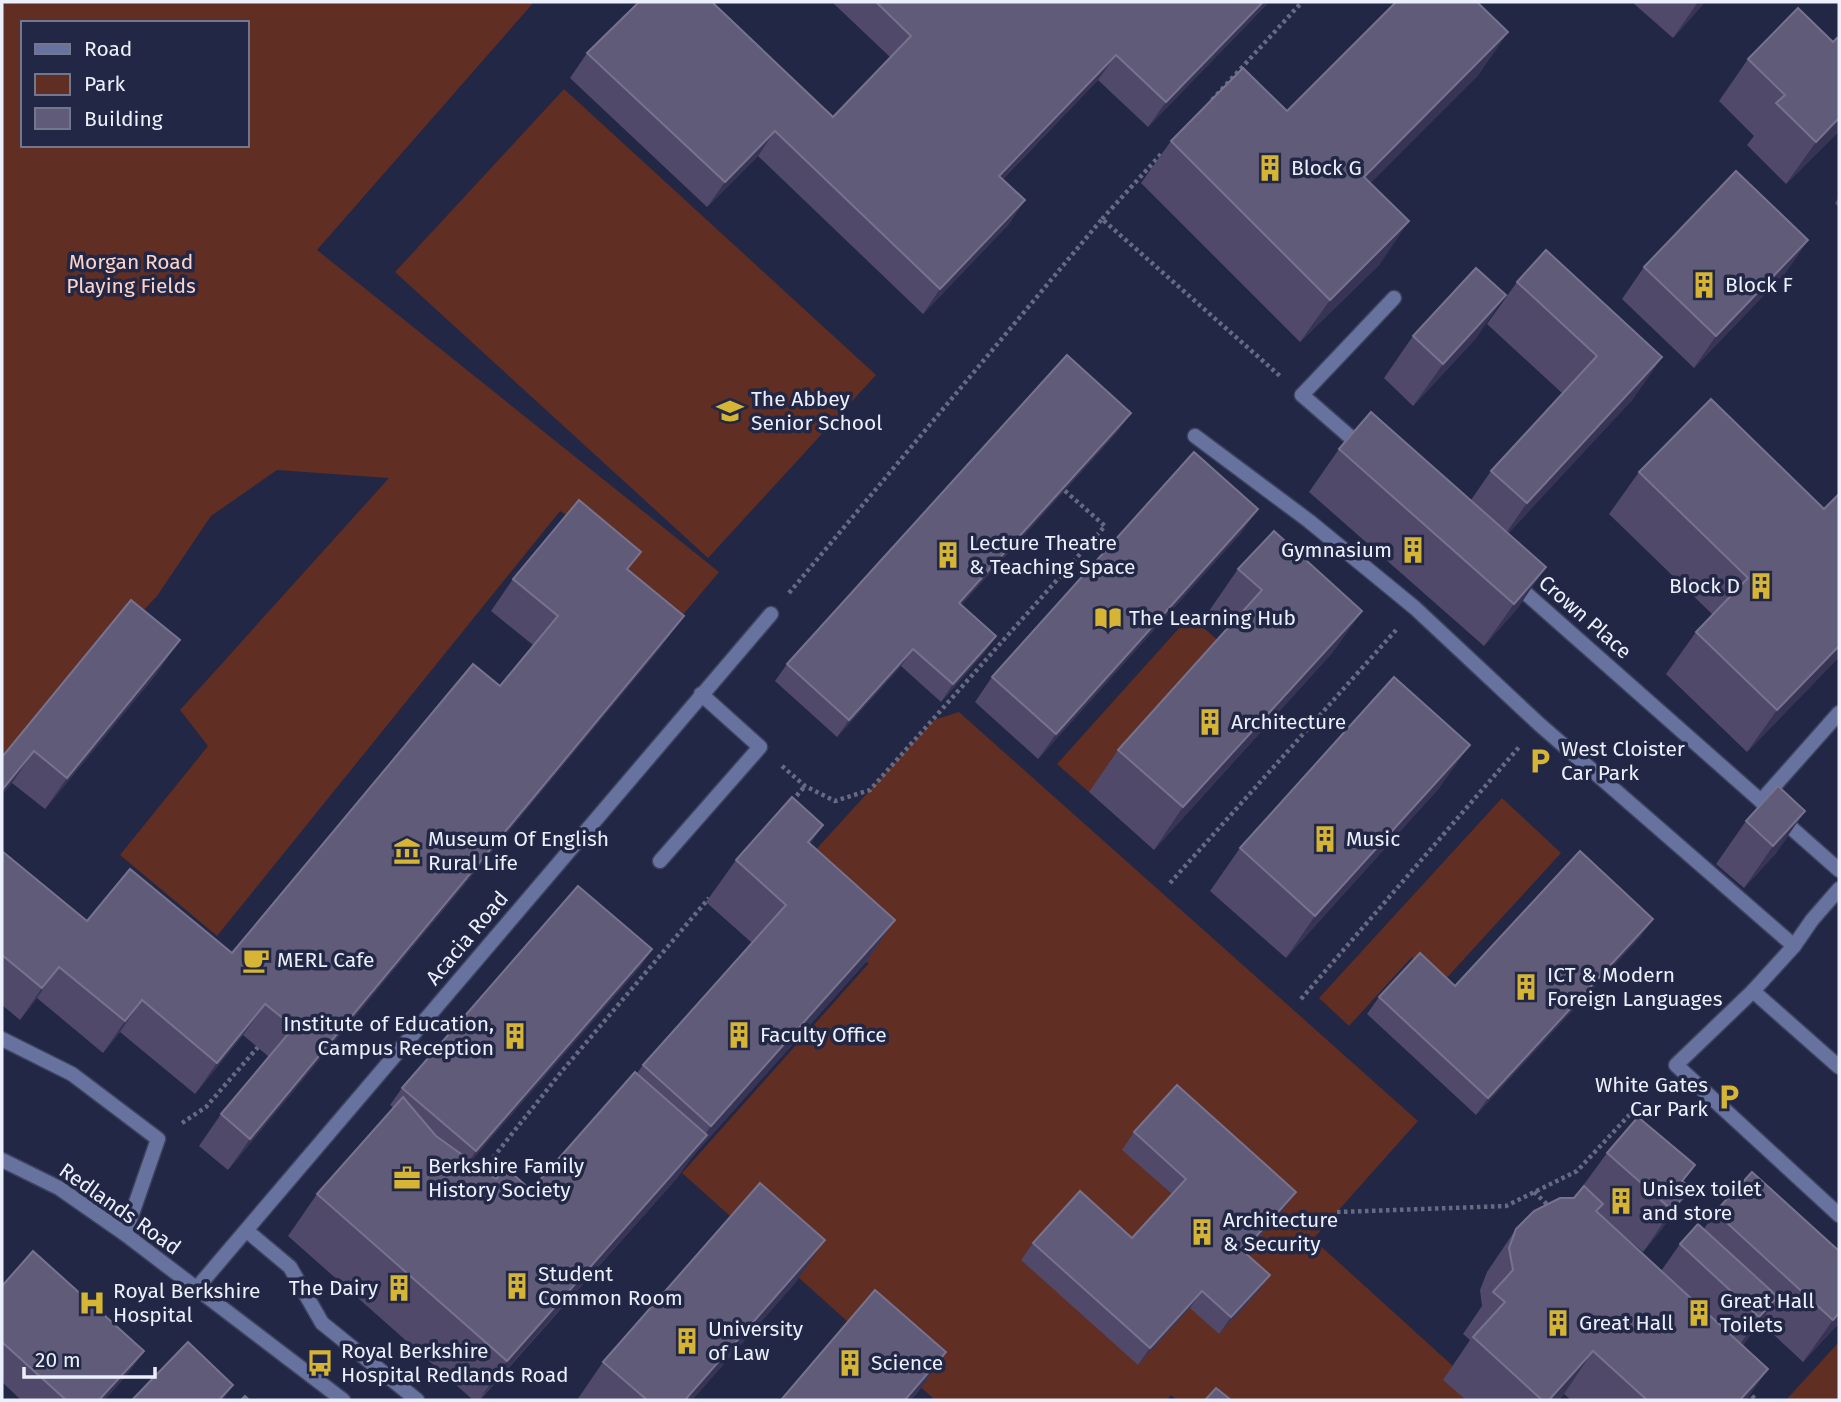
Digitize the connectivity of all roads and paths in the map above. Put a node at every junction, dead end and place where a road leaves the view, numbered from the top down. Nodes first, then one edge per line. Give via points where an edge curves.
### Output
1 (1302, 2) edge
2 (1211, 100) edge
3 (1166, 150) dead end
4 (1102, 219) junction
5 (1394, 298) dead end
6 (1302, 395) junction
7 (1195, 436) dead end
8 (1375, 460) edge
9 (1064, 490) edge
10 (1500, 570) edge
11 (1415, 608) junction
12 (771, 614) joint
13 (701, 694) junction
14 (1839, 713) edge
15 (1539, 724) junction
16 (760, 747) junction
17 (805, 786) junction
18 (1761, 801) junction
19 (787, 807) edge
20 (660, 861) dead end
21 (1839, 870) edge
22 (1170, 883) dead end
23 (1839, 889) edge
24 (715, 891) dead end
25 (1794, 946) junction
26 (1753, 990) junction
27 (1301, 999) dead end
28 (2, 1039) edge
29 (257, 1047) edge
30 (1839, 1067) edge
31 (1633, 1111) dead end
32 (158, 1139) junction
33 (2, 1160) edge
34 (478, 1175) edge
35 (1534, 1192) junction
36 (1554, 1211) edge
37 (1337, 1212) dead end
38 (1839, 1215) edge
39 (247, 1231) junction
40 (125, 1234) junction
41 (196, 1289) junction
42 (1746, 1391) edge
43 (343, 1400) edge
44 (416, 1400) edge
45 (1756, 1400) edge

1 - 2 path
3 - 4 path
4 - 6 path
4 - 12 path
5 - 6 street
6 - 8 street
7 - 11 street
9 - 17 path via 1105,526 870,790 835,801
10 - 18 street, Crown Place
11 - 15 street
11 - 22 path
12 - 13 street, Acacia Road
13 - 16 street
13 - 39 street, Acacia Road
14 - 18 street
15 - 25 street
15 - 27 path
16 - 17 path
16 - 20 street
17 - 19 path
18 - 21 street, Crown Place
23 - 25 street
24 - 34 path
25 - 26 street
26 - 30 street
26 - 38 street via 1676,1065
28 - 32 street via 72,1074
29 - 32 path via 206,1107
31 - 35 path via 1577,1171
32 - 40 street
33 - 40 street, Redlands Road via 59,1188
35 - 36 path
35 - 37 path via 1506,1206
39 - 41 street, Acacia Road
39 - 44 street via 290,1267 322,1323
40 - 41 street, Redlands Road
41 - 43 street, Redlands Road
42 - 45 path

